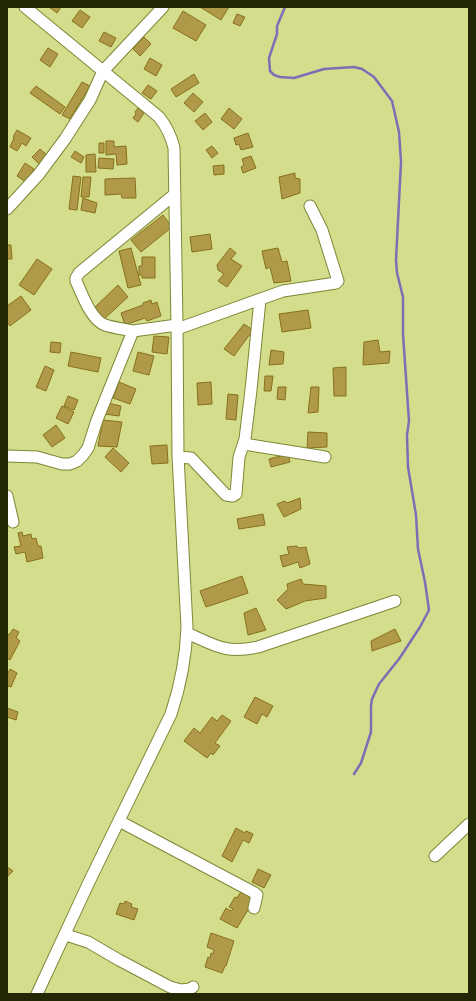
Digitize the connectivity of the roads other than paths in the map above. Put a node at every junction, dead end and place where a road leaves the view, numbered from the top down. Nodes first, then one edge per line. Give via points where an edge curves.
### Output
1 (25, 7) edge
2 (163, 7) edge
3 (102, 70) junction
4 (175, 194) junction
5 (310, 206) dead end
6 (7, 209) edge
7 (260, 300) junction
8 (177, 327) junction
9 (133, 331) junction
10 (244, 444) junction
11 (7, 456) edge
12 (178, 457) junction
13 (325, 457) dead end
14 (7, 496) edge
15 (13, 522) dead end
16 (395, 601) dead end
17 (187, 633) junction
18 (120, 821) junction
19 (469, 824) edge
20 (435, 856) dead end
21 (254, 908) dead end
22 (66, 935) junction
23 (192, 987) dead end
24 (37, 994) edge

1 - 3 street
2 - 3 street
3 - 4 street via 159,117 166,126 174,148
3 - 6 street via 90,100 65,139 39,174
4 - 8 street
4 - 9 street via 76,278 100,322
5 - 7 street via 322,230 338,281 283,291
7 - 8 street
7 - 10 street
8 - 9 street
8 - 12 street
9 - 11 street via 88,448 77,461 62,464 37,456
10 - 12 street via 236,494 233,496 226,495 191,458
10 - 13 street
12 - 17 street
14 - 15 street
16 - 17 street via 246,650 222,648
17 - 18 street via 187,650 172,714
18 - 21 street via 253,892 257,895
18 - 22 street
19 - 20 street
22 - 23 street via 88,942 170,987 181,990
22 - 24 street

